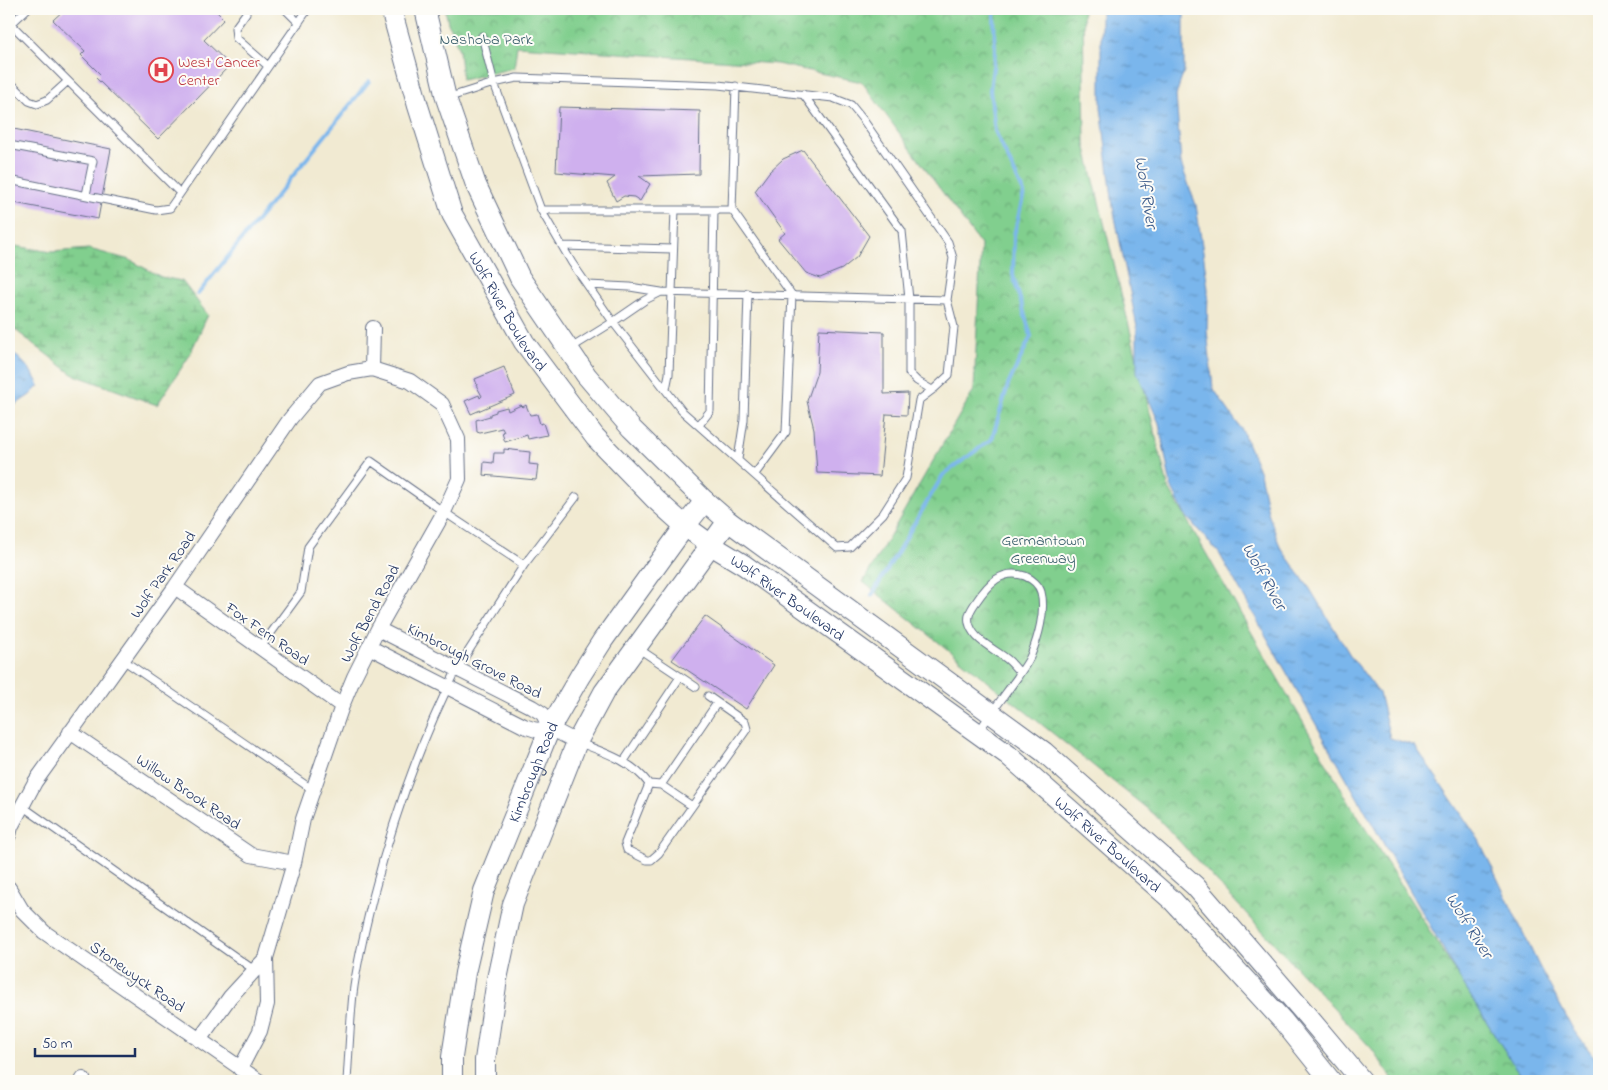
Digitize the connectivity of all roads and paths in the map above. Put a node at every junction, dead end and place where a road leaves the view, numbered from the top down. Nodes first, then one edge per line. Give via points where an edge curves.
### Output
1 (27, 9) edge
2 (285, 9) edge
3 (308, 9) edge
4 (392, 9) edge
5 (425, 9) edge
6 (246, 10) edge
7 (299, 22) junction
8 (10, 25) edge
9 (482, 36) dead end
10 (268, 66) junction
11 (9, 81) edge
12 (68, 81) junction
13 (494, 83) junction
14 (736, 86) junction
15 (802, 94) junction
16 (446, 98) junction
17 (9, 145) edge
18 (9, 180) edge
19 (180, 193) junction
20 (86, 195) junction
21 (541, 210) junction
22 (674, 210) junction
23 (714, 210) junction
24 (732, 210) junction
25 (562, 246) junction
26 (673, 250) junction
27 (588, 285) junction
28 (661, 292) junction
29 (671, 292) junction
30 (713, 292) junction
31 (748, 293) junction
32 (792, 295) junction
33 (909, 299) junction
34 (946, 300) junction
35 (613, 322) junction
36 (372, 328) dead end
37 (568, 350) junction
38 (372, 369) junction
39 (666, 390) junction
40 (932, 390) junction
41 (699, 425) junction
42 (738, 459) junction
43 (755, 474) junction
44 (576, 497) dead end
45 (705, 502) junction
46 (444, 512) junction
47 (728, 520) junction
48 (685, 526) junction
49 (711, 545) junction
50 (524, 565) junction
51 (174, 588) junction
52 (378, 629) junction
53 (369, 647) junction
54 (637, 648) junction
55 (259, 649) junction
56 (122, 660) junction
57 (457, 669) junction
58 (1020, 673) junction
59 (680, 677) junction
60 (448, 687) junction
61 (696, 687) dead end
62 (708, 696) dead end
63 (717, 703) junction
64 (342, 706) junction
65 (991, 713) junction
66 (550, 728) junction
67 (70, 732) junction
68 (977, 733) junction
69 (577, 742) junction
70 (624, 761) junction
71 (649, 784) junction
72 (661, 785) junction
73 (313, 790) junction
74 (22, 806) junction
75 (692, 806) junction
76 (9, 834) edge
77 (294, 863) junction
78 (9, 888) edge
79 (266, 958) junction
80 (255, 970) junction
81 (267, 979) junction
82 (199, 1040) junction
83 (240, 1069) junction
84 (259, 1081) edge
85 (347, 1081) edge
86 (452, 1081) edge
87 (484, 1081) edge
88 (1331, 1081) edge
89 (1362, 1081) edge

1 - 8 lane
2 - 7 lane
3 - 7 lane
4 - 48 main road, Wolf River Boulevard via 452,214 524,342 595,437
5 - 16 main road, Wolf River Boulevard
6 - 10 lane via 235,28 236,38
7 - 10 lane
8 - 12 lane
9 - 13 lane
10 - 19 lane
11 - 12 lane via 29,101 37,104 47,100
12 - 19 lane
13 - 14 lane via 517,78
13 - 16 lane
13 - 21 lane
14 - 15 lane
14 - 24 lane
15 - 33 lane via 902,231
15 - 34 lane via 833,98 851,105 864,120 948,242 953,258
16 - 37 main road, Wolf River Boulevard via 476,186 520,278
17 - 20 lane via 93,161
18 - 20 lane
19 - 20 lane via 170,208 156,210
21 - 22 lane
21 - 25 lane
22 - 23 lane
22 - 26 lane
23 - 24 lane
23 - 30 lane
24 - 32 lane
25 - 26 lane
25 - 27 lane
26 - 29 lane
27 - 28 lane
27 - 35 lane
28 - 29 lane
28 - 35 lane
29 - 30 lane
29 - 39 lane
30 - 31 lane
30 - 41 lane via 710,411
31 - 32 lane
31 - 42 lane via 744,420
32 - 33 lane
32 - 43 lane via 786,432
33 - 34 lane
33 - 40 lane via 909,373
34 - 40 lane via 954,328 949,374
35 - 37 lane
35 - 39 lane
36 - 38 street
37 - 45 main road, Wolf River Boulevard via 631,428
38 - 46 street, Wolf Bend Road via 410,381 442,404 458,439 459,479
38 - 51 street, Wolf Park Road via 320,383 290,419
39 - 41 lane
40 - 43 lane via 919,400 906,478 882,514 850,547 837,548
41 - 42 lane
42 - 43 lane
44 - 50 lane
45 - 47 main road, Wolf River Boulevard
45 - 48 main road, Kimbrough Road
46 - 50 lane
46 - 52 street, Wolf Bend Road
46 - 55 lane via 371,461 308,547 301,592
47 - 49 main road, Kimbrough Road
47 - 65 main road, Wolf River Boulevard
48 - 49 main road, Wolf River Boulevard
48 - 66 main road, Kimbrough Road via 603,640
49 - 54 main road, Kimbrough Road
49 - 68 main road, Wolf River Boulevard
50 - 57 lane
51 - 55 street, Fox Fern Road
51 - 56 street, Wolf Park Road
52 - 53 street, Wolf Bend Road
52 - 57 street, Kimbrough Grove Road
53 - 60 street, Kimbrough Grove Road
53 - 64 street, Wolf Bend Road
54 - 59 lane
54 - 69 main road, Kimbrough Road via 604,692
55 - 64 street, Fox Fern Road
56 - 67 street, Wolf Park Road
56 - 73 lane
57 - 60 lane
57 - 66 street, Kimbrough Grove Road via 543,714
58 - 58 lane via 1037,639 1042,602 1038,585 1017,574 1003,576 988,585 970,610 969,620 970,628 978,638
58 - 65 lane
59 - 61 lane
59 - 70 lane
60 - 66 street, Kimbrough Grove Road via 524,726 536,730
60 - 85 lane via 414,766 384,851 353,992
62 - 63 lane
63 - 72 lane
63 - 75 lane via 745,722 746,729
64 - 73 street, Wolf Bend Road
65 - 68 lane
65 - 89 main road, Wolf River Boulevard via 1044,752 1195,886
66 - 69 street, Kimbrough Grove Road
66 - 86 main road, Kimbrough Road via 484,891 465,973 452,1057
67 - 74 street, Wolf Park Road
67 - 77 street, Willow Brook Road via 251,855
68 - 88 main road, Wolf River Boulevard via 1008,756 1172,901 1283,1021
69 - 70 lane
69 - 87 main road, Kimbrough Road via 513,904 497,979
70 - 71 lane via 641,773
71 - 72 lane
71 - 75 lane via 625,843 627,850 651,860
72 - 75 lane
73 - 77 street, Wolf Bend Road
74 - 76 street, Wolf Park Road
74 - 80 lane
77 - 79 street, Wolf Bend Road
78 - 82 street, Stonewyck Road via 22,910 44,932
79 - 80 street, Wolf Bend Road
79 - 81 street, Wolf Bend Road
80 - 81 lane
80 - 82 street, Wolf Bend Road via 230,997
81 - 83 street, Wolf Bend Road via 268,1004 260,1031
82 - 83 street, Stonewyck Road
83 - 84 street, Stonewyck Road

